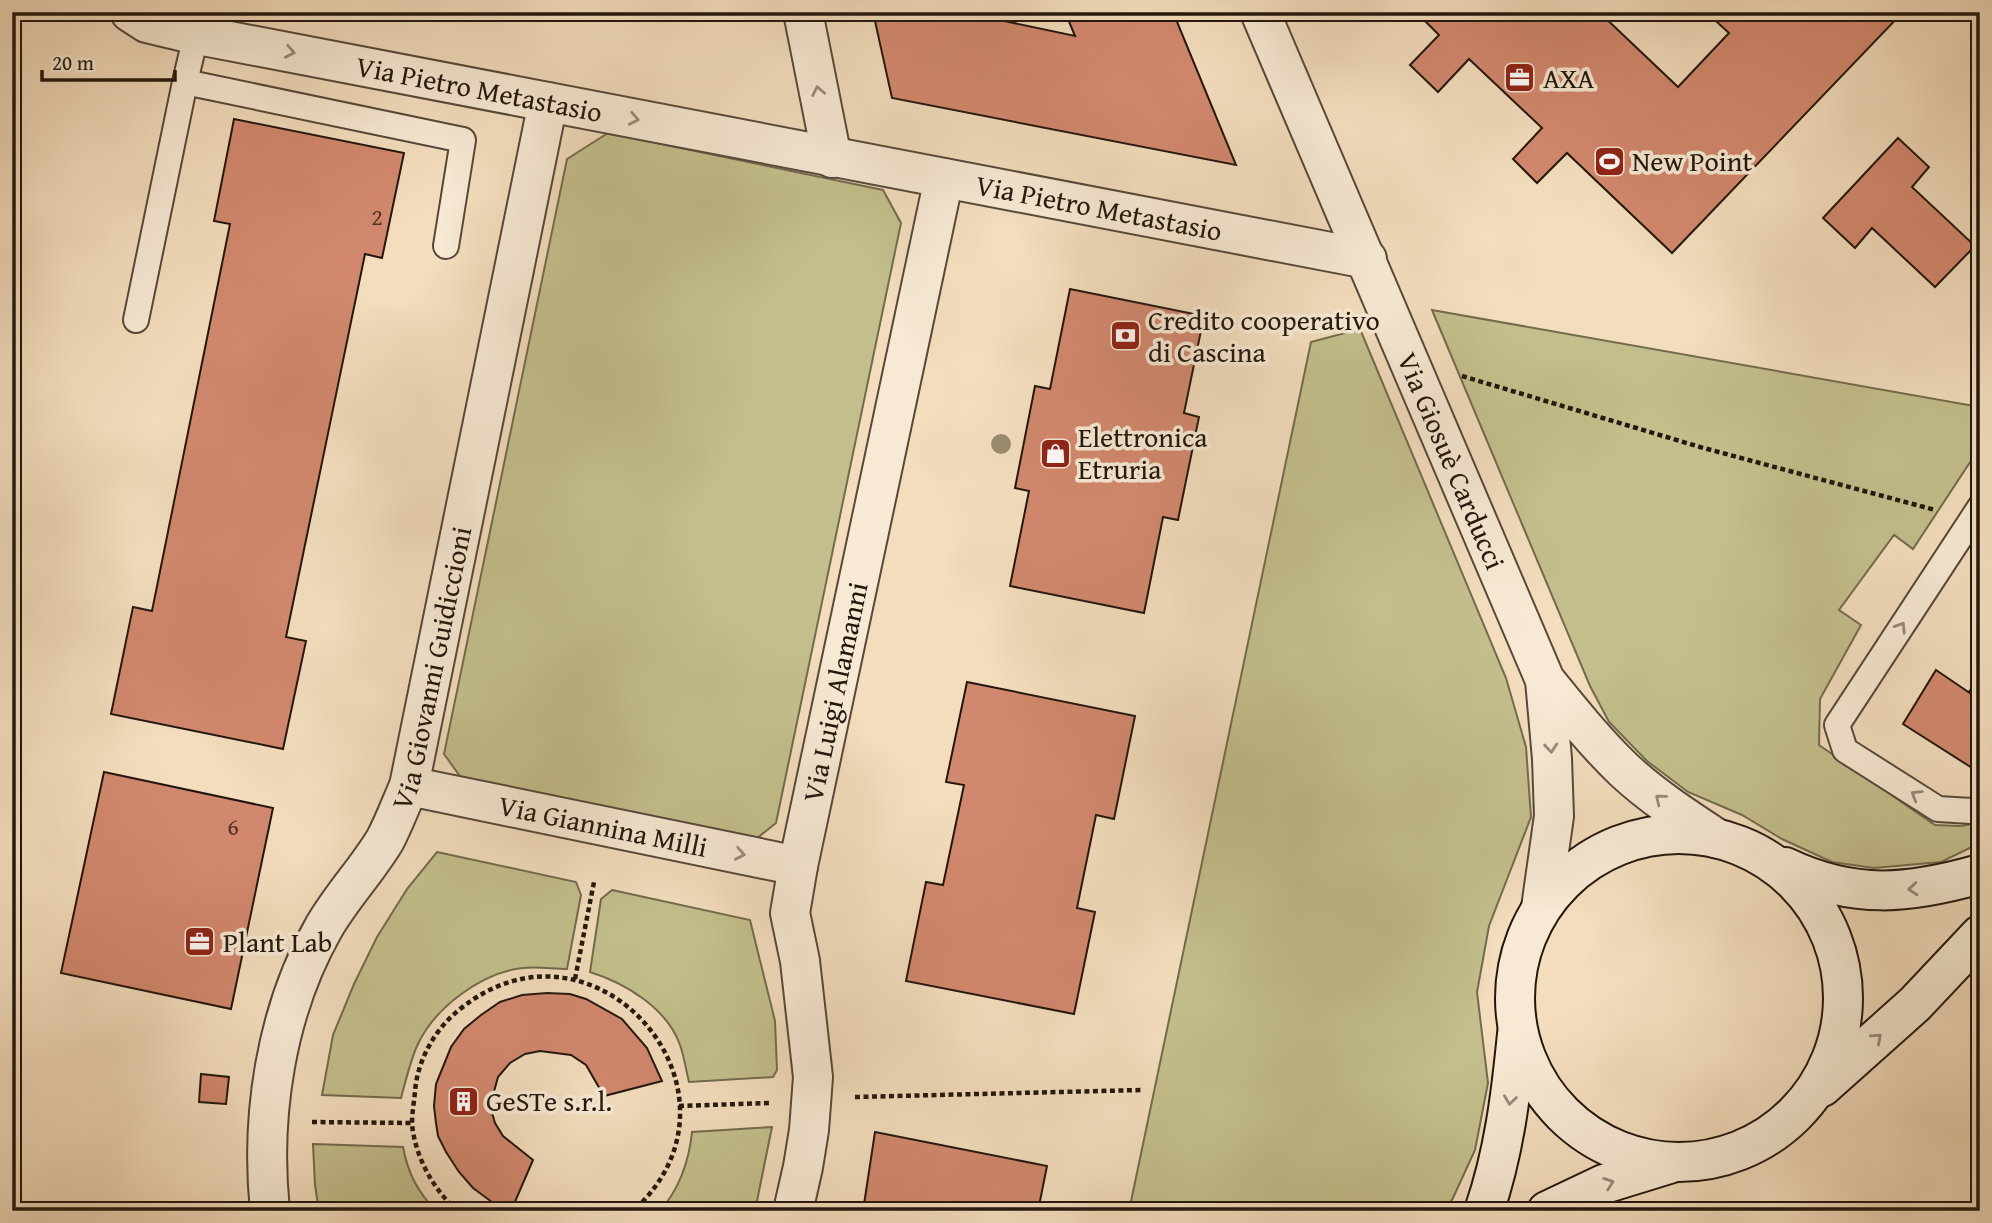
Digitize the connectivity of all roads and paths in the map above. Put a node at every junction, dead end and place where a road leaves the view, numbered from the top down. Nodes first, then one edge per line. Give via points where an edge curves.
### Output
1 (130, 12) edge
2 (803, 12) edge
3 (1260, 12) edge
4 (196, 35) junction
5 (185, 82) junction
6 (548, 102) junction
7 (832, 158) junction
8 (944, 178) junction
9 (446, 246) dead end
10 (1367, 259) junction
11 (136, 320) dead end
12 (1462, 376) dead end
13 (1980, 507) edge
14 (1939, 511) dead end
15 (1545, 680) junction
16 (409, 786) junction
17 (1980, 808) edge
18 (1716, 838) junction
19 (1763, 857) junction
20 (798, 866) junction
21 (1980, 874) edge
22 (594, 882) dead end
23 (1541, 908) junction
24 (1980, 934) edge
25 (575, 979) junction
26 (1517, 1032) junction
27 (1141, 1090) dead end
28 (812, 1098) junction
29 (1808, 1100) junction
30 (773, 1103) dead end
31 (679, 1106) junction
32 (412, 1123) junction
33 (268, 1127) junction
34 (1676, 1162) junction
35 (270, 1211) edge
36 (458, 1211) edge
37 (633, 1211) edge
38 (793, 1211) edge
39 (1484, 1211) edge
40 (1547, 1211) edge

1 - 4 street, Via Pietro Metastasio via 147,23
7 -> 2 street
3 - 10 street, Via Giosuè Carducci
4 - 5 lane
4 -> 6 street, Via Pietro Metastasio
5 - 9 lane via 463,140
5 - 11 lane
6 -> 7 street, Via Pietro Metastasio
6 - 16 street, Via Giovanni Guidiccioni
7 - 8 street, Via Pietro Metastasio
8 - 10 street, Via Pietro Metastasio
8 - 20 street, Via Luigi Alamanni
10 - 15 street, Via Giosuè Carducci
12 - 14 path via 1700,447
17 -> 13 lane via 1938,808 1845,750 1837,725
18 -> 15 street, Via Giosuè Carducci via 1625,770
15 -> 23 street, Via Giosuè Carducci via 1554,807
16 -> 20 street, Via Giannina Milli
16 - 33 street, Via Giovanni Guidiccioni via 384,840 341,897 308,957 275,1068
18 - 19 street
18 - 23 street via 1667,835 1618,845 1574,871
21 -> 19 street via 1910,890 1854,889 1820,882
19 - 29 street via 1805,892 1834,941 1841,969 1843,996 1835,1051 1826,1075
20 - 28 street, Via Luigi Alamanni via 790,913 807,1013
22 - 25 path
23 - 26 street via 1515,969
29 -> 24 street via 1915,1004
25 - 31 path via 608,993 643,1019 668,1056
25 - 32 path via 541,977 492,988 451,1016 423,1058 415,1082
26 - 34 street via 1545,1091 1576,1127 1594,1141 1625,1154
26 -> 39 street via 1506,1126
27 - 28 path
28 - 38 street, Via Luigi Alamanni
29 - 34 street via 1792,1118 1748,1147 1701,1162
30 - 31 path
31 - 37 path via 675,1145 667,1166
32 - 33 path via 316,1122
32 - 36 path via 427,1173
33 - 35 street, Via Giovanni Guidiccioni
40 -> 34 street via 1604,1184

